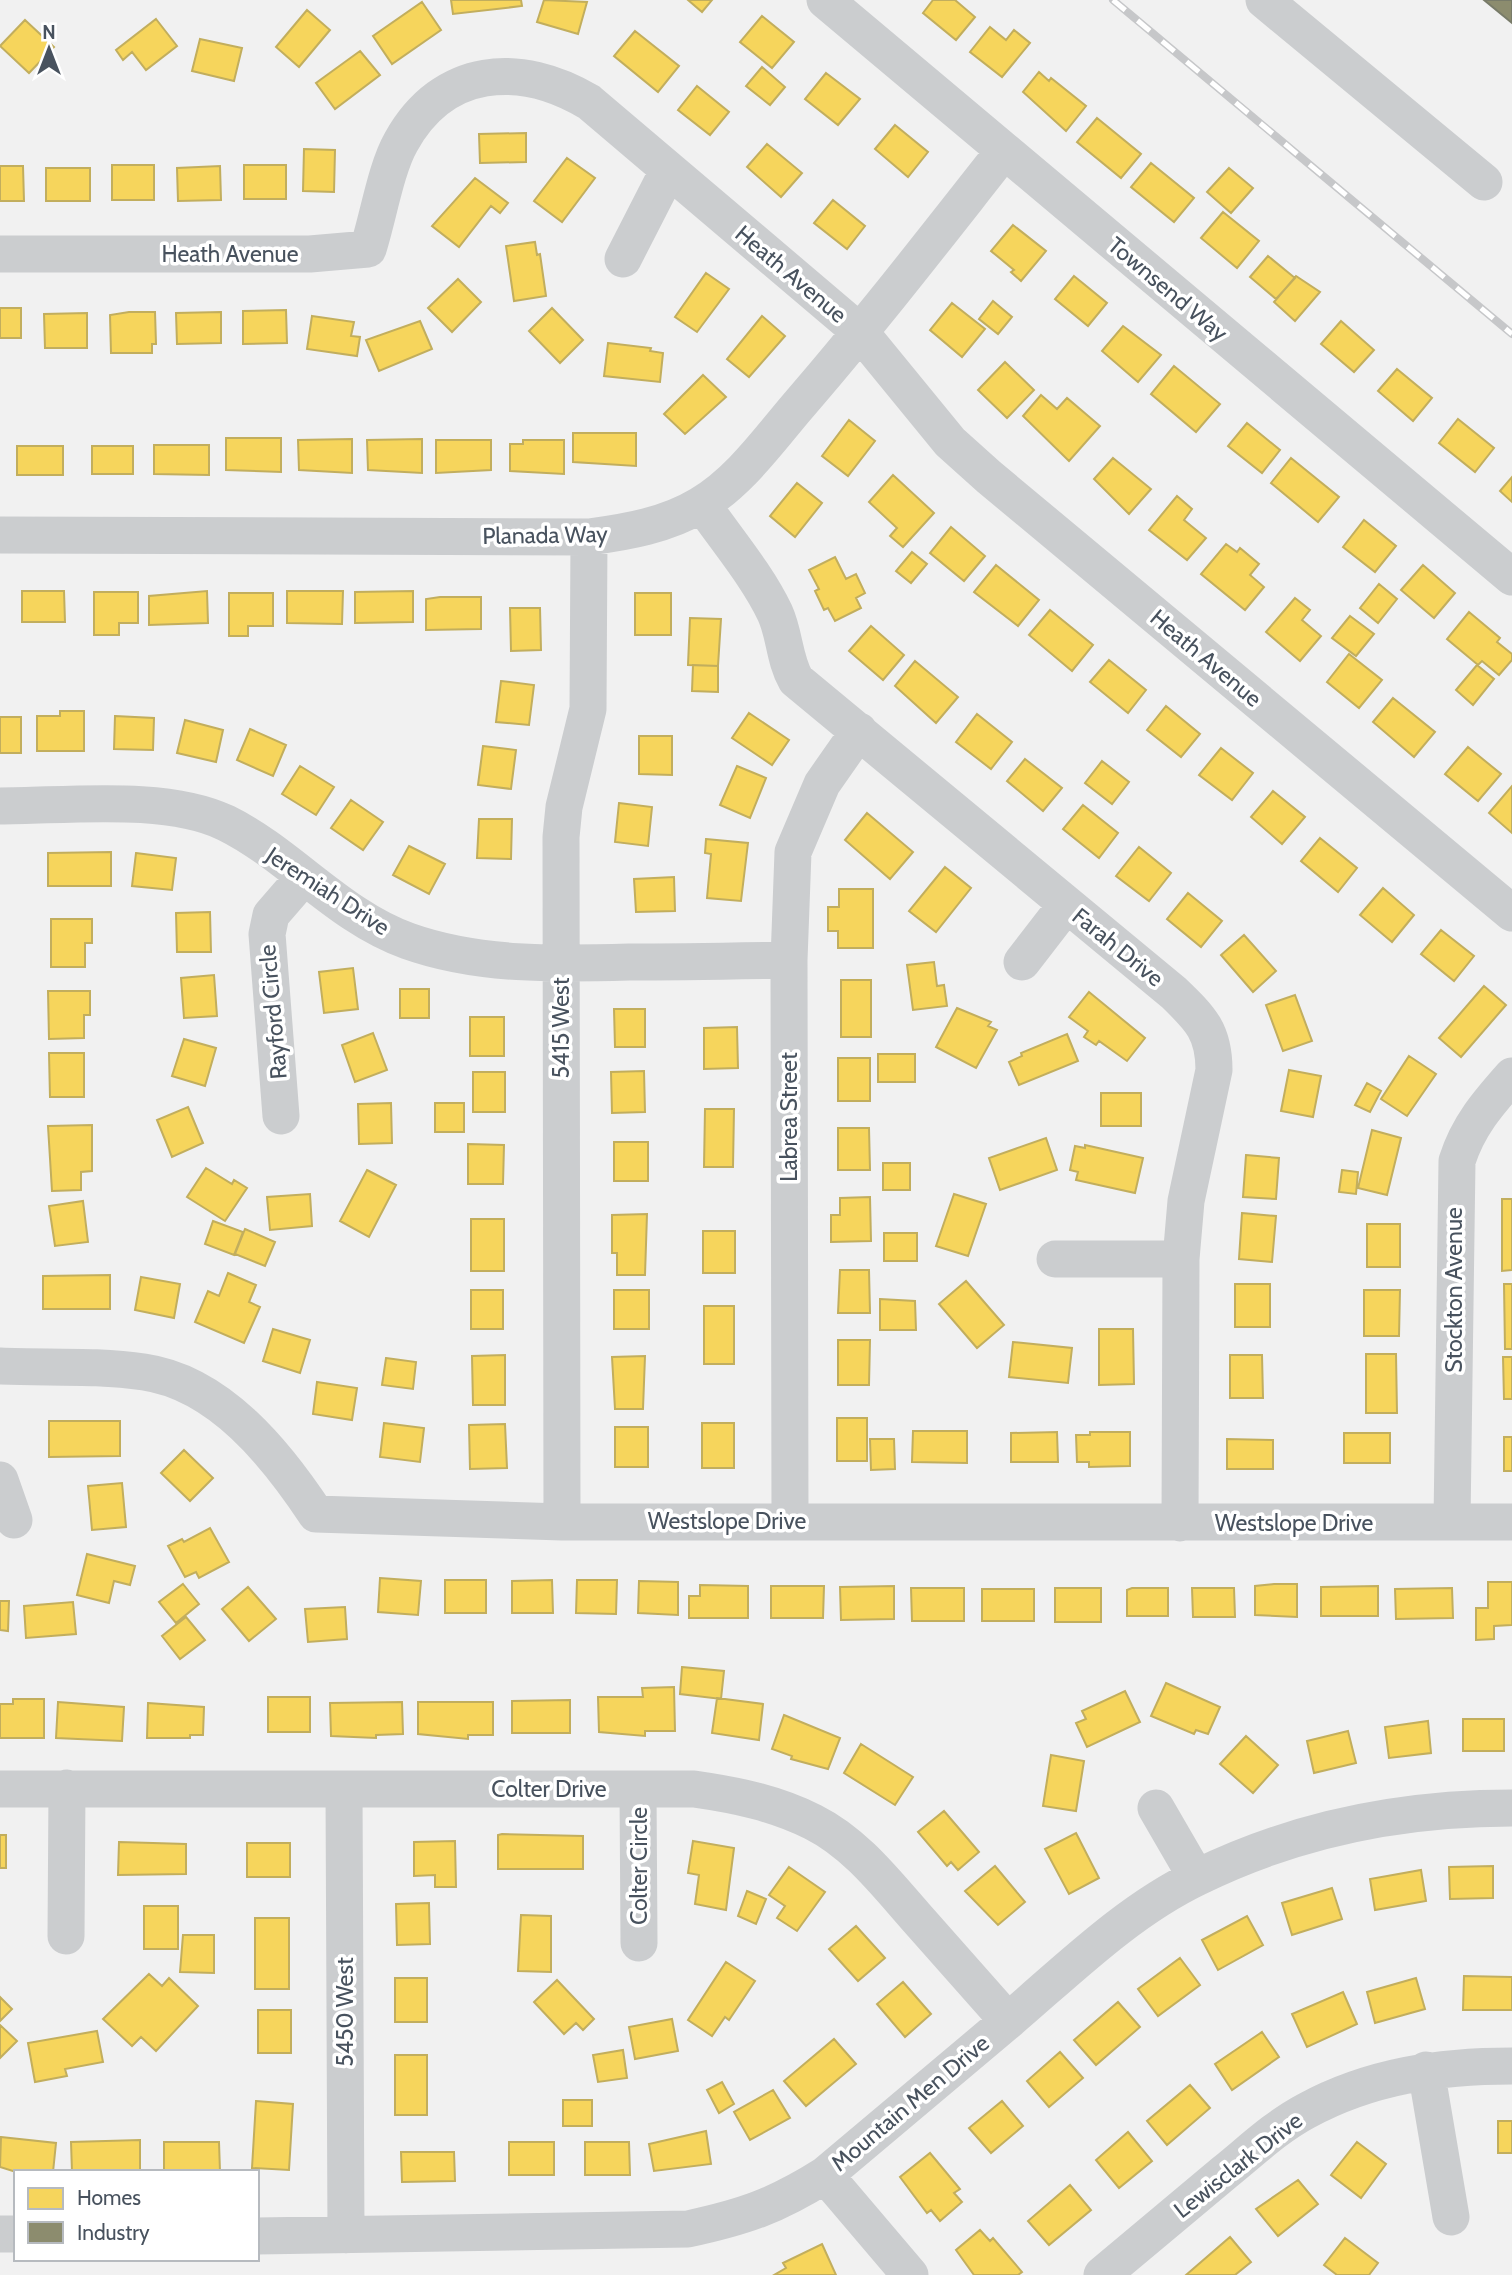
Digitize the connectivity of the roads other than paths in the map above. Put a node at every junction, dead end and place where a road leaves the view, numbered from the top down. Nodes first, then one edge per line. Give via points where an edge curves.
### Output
1 (825, 0) edge
2 (1264, 0) edge
3 (1004, 151) junction
4 (668, 171) junction
5 (1484, 182) dead end
6 (0, 254) edge
7 (623, 259) dead end
8 (860, 332) junction
9 (702, 504) junction
10 (0, 535) edge
11 (589, 537) junction
12 (1512, 577) edge
13 (859, 731) junction
14 (0, 806) edge
15 (303, 878) junction
16 (1066, 905) junction
17 (1512, 913) edge
18 (789, 960) junction
19 (1022, 962) dead end
20 (561, 964) junction
21 (1512, 1076) edge
22 (281, 1116) dead end
23 (1055, 1259) dead end
24 (1181, 1259) junction
25 (0, 1366) edge
26 (0, 1480) edge
27 (14, 1520) dead end
28 (790, 1520) junction
29 (562, 1522) junction
30 (1452, 1522) junction
31 (1512, 1522) edge
32 (1180, 1523) junction
33 (67, 1788) junction
34 (0, 1789) edge
35 (638, 1789) junction
36 (344, 1790) junction
37 (1156, 1808) dead end
38 (1512, 1808) edge
39 (1196, 1877) junction
40 (66, 1936) dead end
41 (639, 1943) dead end
42 (1007, 2021) junction
43 (1512, 2066) edge
44 (1426, 2070) junction
45 (825, 2175) junction
46 (1451, 2217) dead end
47 (346, 2235) junction
48 (259, 2236) edge
49 (910, 2275) edge
50 (1102, 2275) edge

1 - 3 street, Townsend Way
2 - 5 street
3 - 8 street, Planada Way
3 - 12 street, Townsend Way
4 - 6 street, Heath Avenue via 589,102 544,81 511,74 475,81 440,96 416,118 399,144 368,249 310,254
4 - 7 street
4 - 8 street, Heath Avenue
8 - 9 street, Planada Way via 749,463
8 - 17 street, Heath Avenue via 950,442 989,477
9 - 11 street, Planada Way via 672,519
9 - 13 street, Farah Drive via 767,598 796,680
10 - 11 street, Planada Way
11 - 20 street, 5415 West via 589,695 563,817
13 - 16 street, Farah Drive
13 - 18 street, Labrea Street via 822,784 793,852
14 - 15 street, Jeremiah Drive via 157,805 195,811 227,823
15 - 20 street, Jeremiah Drive via 365,921 407,941 453,954
15 - 22 street, Rayford Circle via 271,915 267,934
16 - 19 street
16 - 24 street, Farah Drive via 1174,993 1206,1027 1214,1048 1211,1090 1186,1201
18 - 20 street, Jeremiah Drive
18 - 28 street, Labrea Street
20 - 29 street, 5415 West
21 - 30 street, Stockton Avenue via 1478,1114 1457,1161
23 - 24 street
24 - 32 street, Farah Drive
25 - 29 street, Westslope Drive via 147,1372 193,1389 246,1425 285,1467 316,1514
26 - 27 street
28 - 29 street, Westslope Drive
28 - 32 street, Westslope Drive
30 - 31 street, Westslope Drive
30 - 32 street, Westslope Drive
33 - 34 street, Colter Drive
33 - 36 street, Colter Drive
33 - 40 street
35 - 36 street, Colter Drive
35 - 41 street, Colter Circle
35 - 42 street, Colter Drive via 736,1795 815,1823 872,1867
36 - 47 street, 5450 West
37 - 39 street
38 - 39 street, Mountain Men Drive via 1396,1814 1327,1828 1266,1847
39 - 42 street, Mountain Men Drive via 1138,1913
42 - 45 street, Mountain Men Drive
43 - 44 street, Lewisclark Drive
44 - 46 street
44 - 50 street, Lewisclark Drive via 1356,2088 1305,2111 1267,2137
45 - 47 street, Mountain Men Drive via 746,2217 688,2229
45 - 49 street
47 - 48 street, Mountain Men Drive

